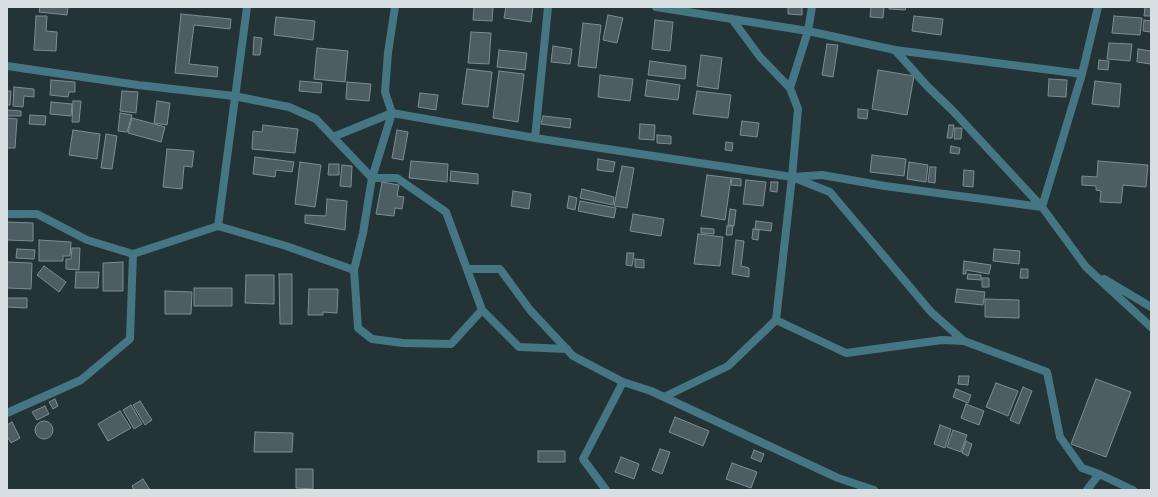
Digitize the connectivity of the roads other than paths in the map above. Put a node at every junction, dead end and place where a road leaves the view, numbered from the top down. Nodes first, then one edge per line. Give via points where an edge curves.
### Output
1 (247, 7) edge
2 (395, 7) edge
3 (548, 7) edge
4 (656, 7) edge
5 (812, 7) edge
6 (1098, 7) edge
7 (665, 8) edge
8 (732, 19) junction
9 (808, 31) junction
10 (896, 50) junction
11 (7, 66) edge
12 (1082, 74) junction
13 (790, 88) junction
14 (234, 96) junction
15 (392, 113) junction
16 (333, 137) junction
17 (535, 138) junction
18 (792, 177) junction
19 (372, 178) junction
20 (1042, 207) junction
21 (7, 214) edge
22 (218, 226) junction
23 (133, 254) junction
24 (1086, 267) junction
25 (468, 269) junction
26 (354, 270) junction
27 (1151, 307) edge
28 (482, 310) junction
29 (776, 320) junction
30 (1151, 327) edge
31 (964, 341) junction
32 (566, 349) junction
33 (622, 382) junction
34 (664, 397) junction
35 (7, 414) edge
36 (1099, 474) junction
37 (606, 490) edge
38 (874, 490) edge
39 (1087, 490) edge
40 (1133, 490) edge

1 - 14 street
2 - 15 street via 385,92
3 - 17 street
4 - 7 street
5 - 9 street
6 - 12 street
7 - 8 street
8 - 9 street
8 - 13 street via 760,57
9 - 10 street
9 - 13 street
10 - 12 street
10 - 20 street
11 - 14 street
12 - 20 street
13 - 18 street via 798,110
14 - 16 street via 289,107 316,119
14 - 22 street
15 - 16 street
15 - 17 street
15 - 19 street
16 - 19 street
17 - 18 street
18 - 20 street via 822,175
18 - 29 street
18 - 31 street via 830,192 931,312
19 - 25 street via 397,178 446,212
19 - 26 street
20 - 24 street
21 - 23 street via 37,214 87,240
22 - 23 street
22 - 26 street
23 - 35 street via 130,339 81,380
24 - 27 street
24 - 30 street
25 - 28 street
25 - 32 street via 500,269 530,310
26 - 28 street via 358,328 372,339 402,343 451,344
28 - 32 street via 519,347
29 - 31 street via 846,353 942,340
29 - 34 street via 728,366
31 - 36 street via 1047,372 1060,437 1082,468
32 - 33 street via 573,356
33 - 34 street
33 - 37 street via 584,459
34 - 38 street via 838,478
36 - 39 street
36 - 40 street

